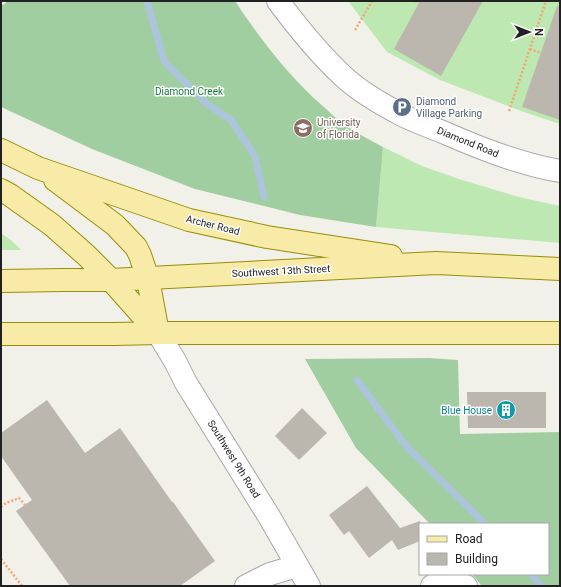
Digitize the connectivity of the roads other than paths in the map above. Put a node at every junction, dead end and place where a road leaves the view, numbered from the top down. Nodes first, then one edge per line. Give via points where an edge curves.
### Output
1 (278, 1) edge
2 (1, 150) edge
3 (38, 168) junction
4 (560, 171) edge
5 (1, 190) edge
6 (436, 263) junction
7 (560, 269) edge
8 (148, 279) junction
9 (111, 280) junction
10 (1, 281) edge
11 (158, 332) junction
12 (560, 333) edge
13 (1, 334) edge
14 (297, 566) junction
15 (246, 586) edge
16 (309, 586) edge
17 (432, 586) edge
18 (466, 586) edge

1 - 4 street, Diamond Road via 314,47 345,78 372,98 403,116 478,147 515,160
2 - 3 main road, Archer Road
3 - 6 main road, Archer Road via 189,220 267,237
3 - 8 main road via 115,225 136,247
5 - 9 main road via 52,225
6 - 7 main road, Southwest 13th Street
6 - 8 main road, Southwest 13th Street
8 - 9 main road, Southwest 13th Street
8 - 11 main road
9 - 10 main road, Southwest 13th Street
9 - 11 main road
11 - 12 main road
11 - 13 main road
11 - 14 street, Southwest 9th Road
14 - 15 street via 270,574
14 - 16 street, Southwest 9th Road
17 - 18 street via 444,580

